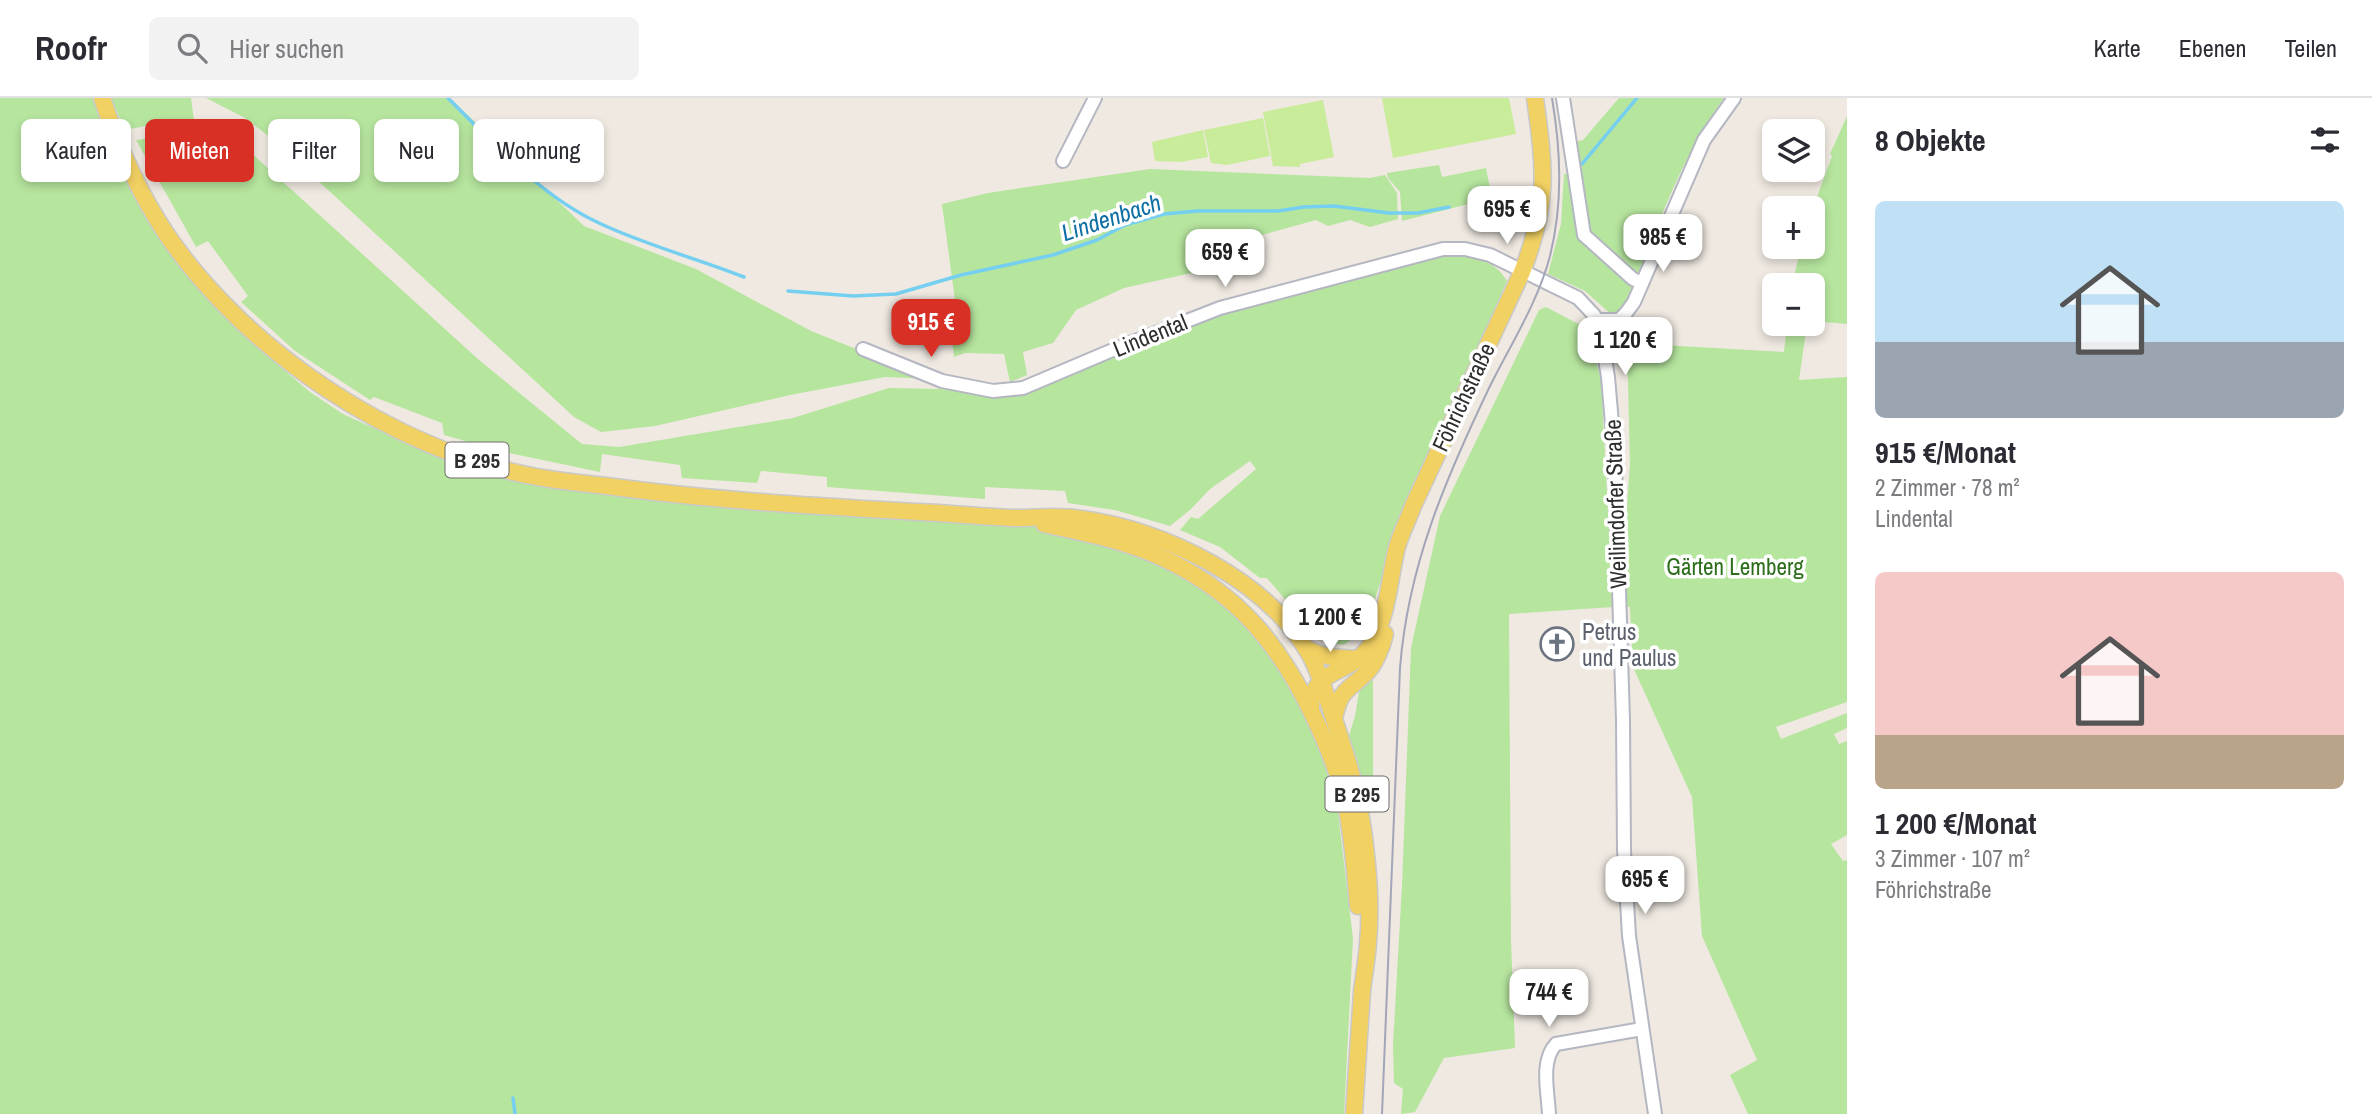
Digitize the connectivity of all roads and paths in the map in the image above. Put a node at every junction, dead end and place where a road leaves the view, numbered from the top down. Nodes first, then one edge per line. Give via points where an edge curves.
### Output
1 (102, 98) edge
2 (1095, 98) edge
3 (1535, 98) edge
4 (1563, 98) edge
5 (1734, 98) edge
6 (1063, 161) dead end
7 (1522, 272) junction
8 (1642, 283) junction
9 (1596, 320) junction
10 (863, 349) dead end
11 (1014, 518) junction
12 (1406, 524) junction
13 (1305, 647) junction
14 (1358, 659) junction
15 (1292, 673) junction
16 (1320, 684) junction
17 (1349, 685) junction
18 (1311, 710) junction
19 (1334, 719) junction
20 (1363, 985) junction
21 (1642, 1029) junction
22 (1354, 1114) edge
23 (1549, 1114) edge
24 (1655, 1114) edge

1 - 11 main road, B 295 via 135,179 166,233 197,274 243,324 310,377 387,425 530,476 697,497
2 - 6 street
3 - 7 main road, Föhrichstraße via 1544,190 1539,223
4 - 8 street via 1584,235
5 - 8 street via 1704,140
7 - 9 street via 1578,298
7 - 10 street, Lindental via 1490,255 1443,249 1220,308 1023,388 993,391 942,381
7 - 12 main road, Föhrichstraße
8 - 9 street via 1619,320
9 - 21 street, Weilimdorfer Straße via 1613,425 1623,850
11 - 13 main road, B 295 via 1078,518 1176,544 1243,584
11 - 15 main road, B 295 via 1129,545 1188,571 1241,609
12 - 14 main road, Föhrichstraße via 1375,635
12 - 17 main road, Föhrichstraße via 1383,643 1365,674
13 - 14 main road via 1315,654
13 - 16 main road, B 295
14 - 16 main road, Föhrichstraße
15 - 16 main road
15 - 18 main road, B 295
16 - 17 main road
16 - 18 main road via 1310,697
16 - 19 main road, B 295
17 - 19 main road
18 - 20 main road, B 295 via 1339,778 1351,832
19 - 20 main road, B 295 via 1357,796 1364,843 1369,939
20 - 22 main road, B 295
21 - 23 street via 1556,1044 1547,1061
21 - 24 street, Weilimdorfer Straße

